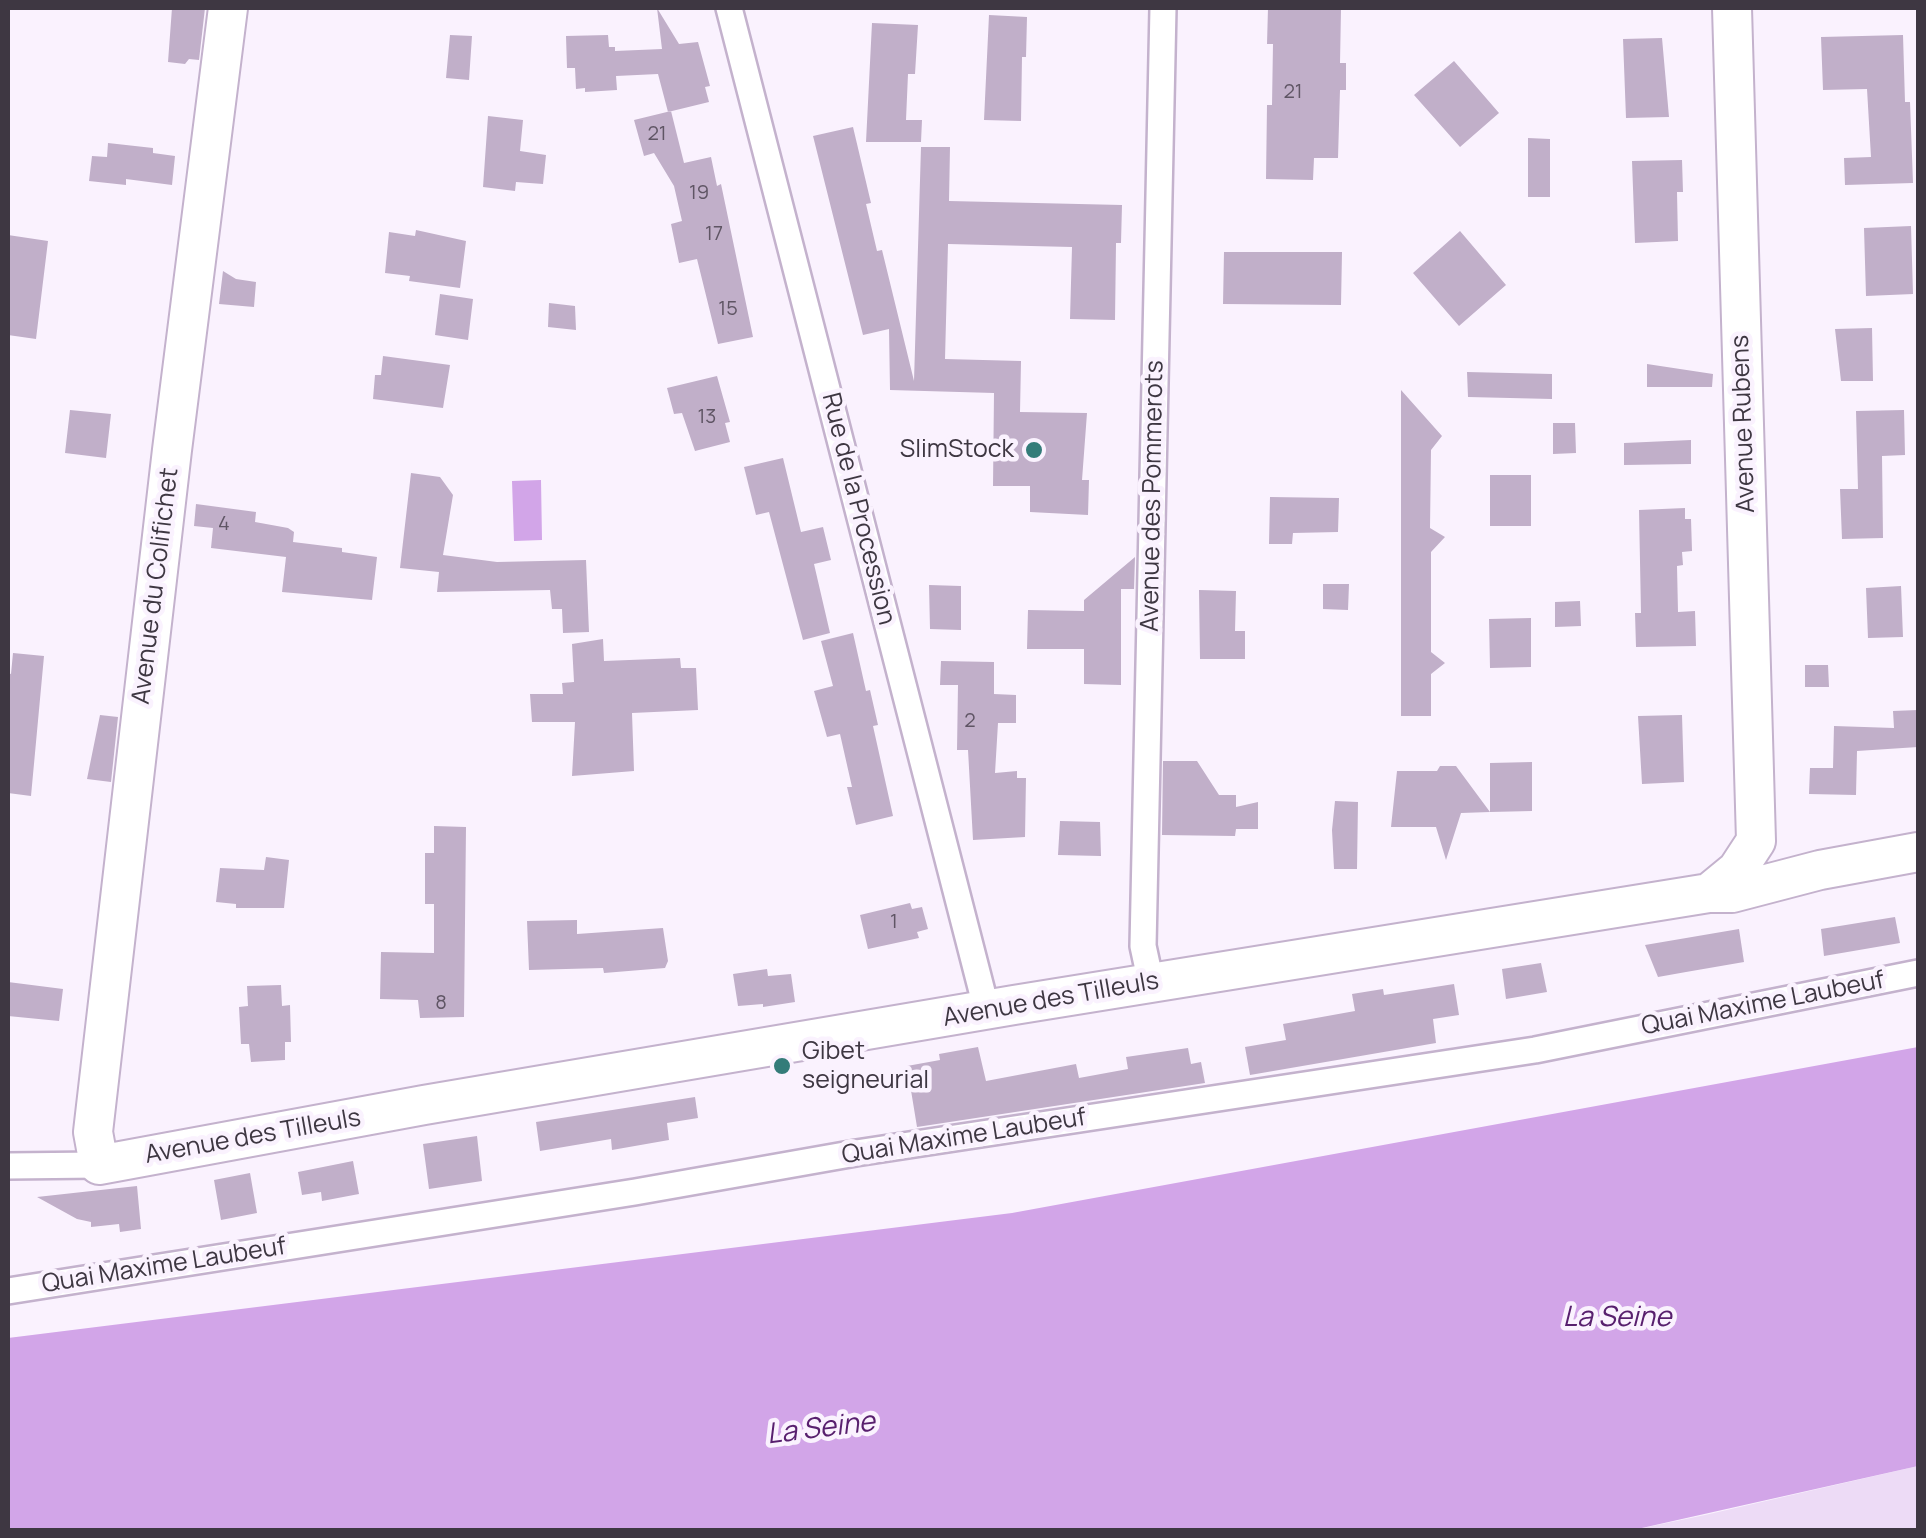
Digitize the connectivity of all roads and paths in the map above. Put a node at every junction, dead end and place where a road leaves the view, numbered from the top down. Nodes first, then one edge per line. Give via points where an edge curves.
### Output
1 (228, 8) edge
2 (729, 8) edge
3 (1163, 8) edge
4 (1732, 8) edge
5 (1756, 841) junction
6 (1918, 852) edge
7 (1820, 870) junction
8 (1709, 893) junction
9 (1918, 973) edge
10 (1151, 983) junction
11 (987, 1011) junction
12 (99, 1165) junction
13 (8, 1166) edge
14 (8, 1291) edge

1 - 12 main road, Avenue du Colifichet via 94,1132
2 - 11 street, Rue de la Procession
3 - 10 street, Avenue des Pommerots via 1143,946
4 - 5 main road, Avenue Rubens
5 - 7 main road
5 - 8 main road via 1737,870
6 - 7 main road, Avenue des Tilleuls
7 - 8 main road, Avenue des Tilleuls
8 - 10 main road, Avenue des Tilleuls
9 - 14 street, Quai Maxime Laubeuf via 1535,1050
10 - 11 main road, Avenue des Tilleuls
11 - 12 main road, Avenue des Tilleuls
12 - 13 street

